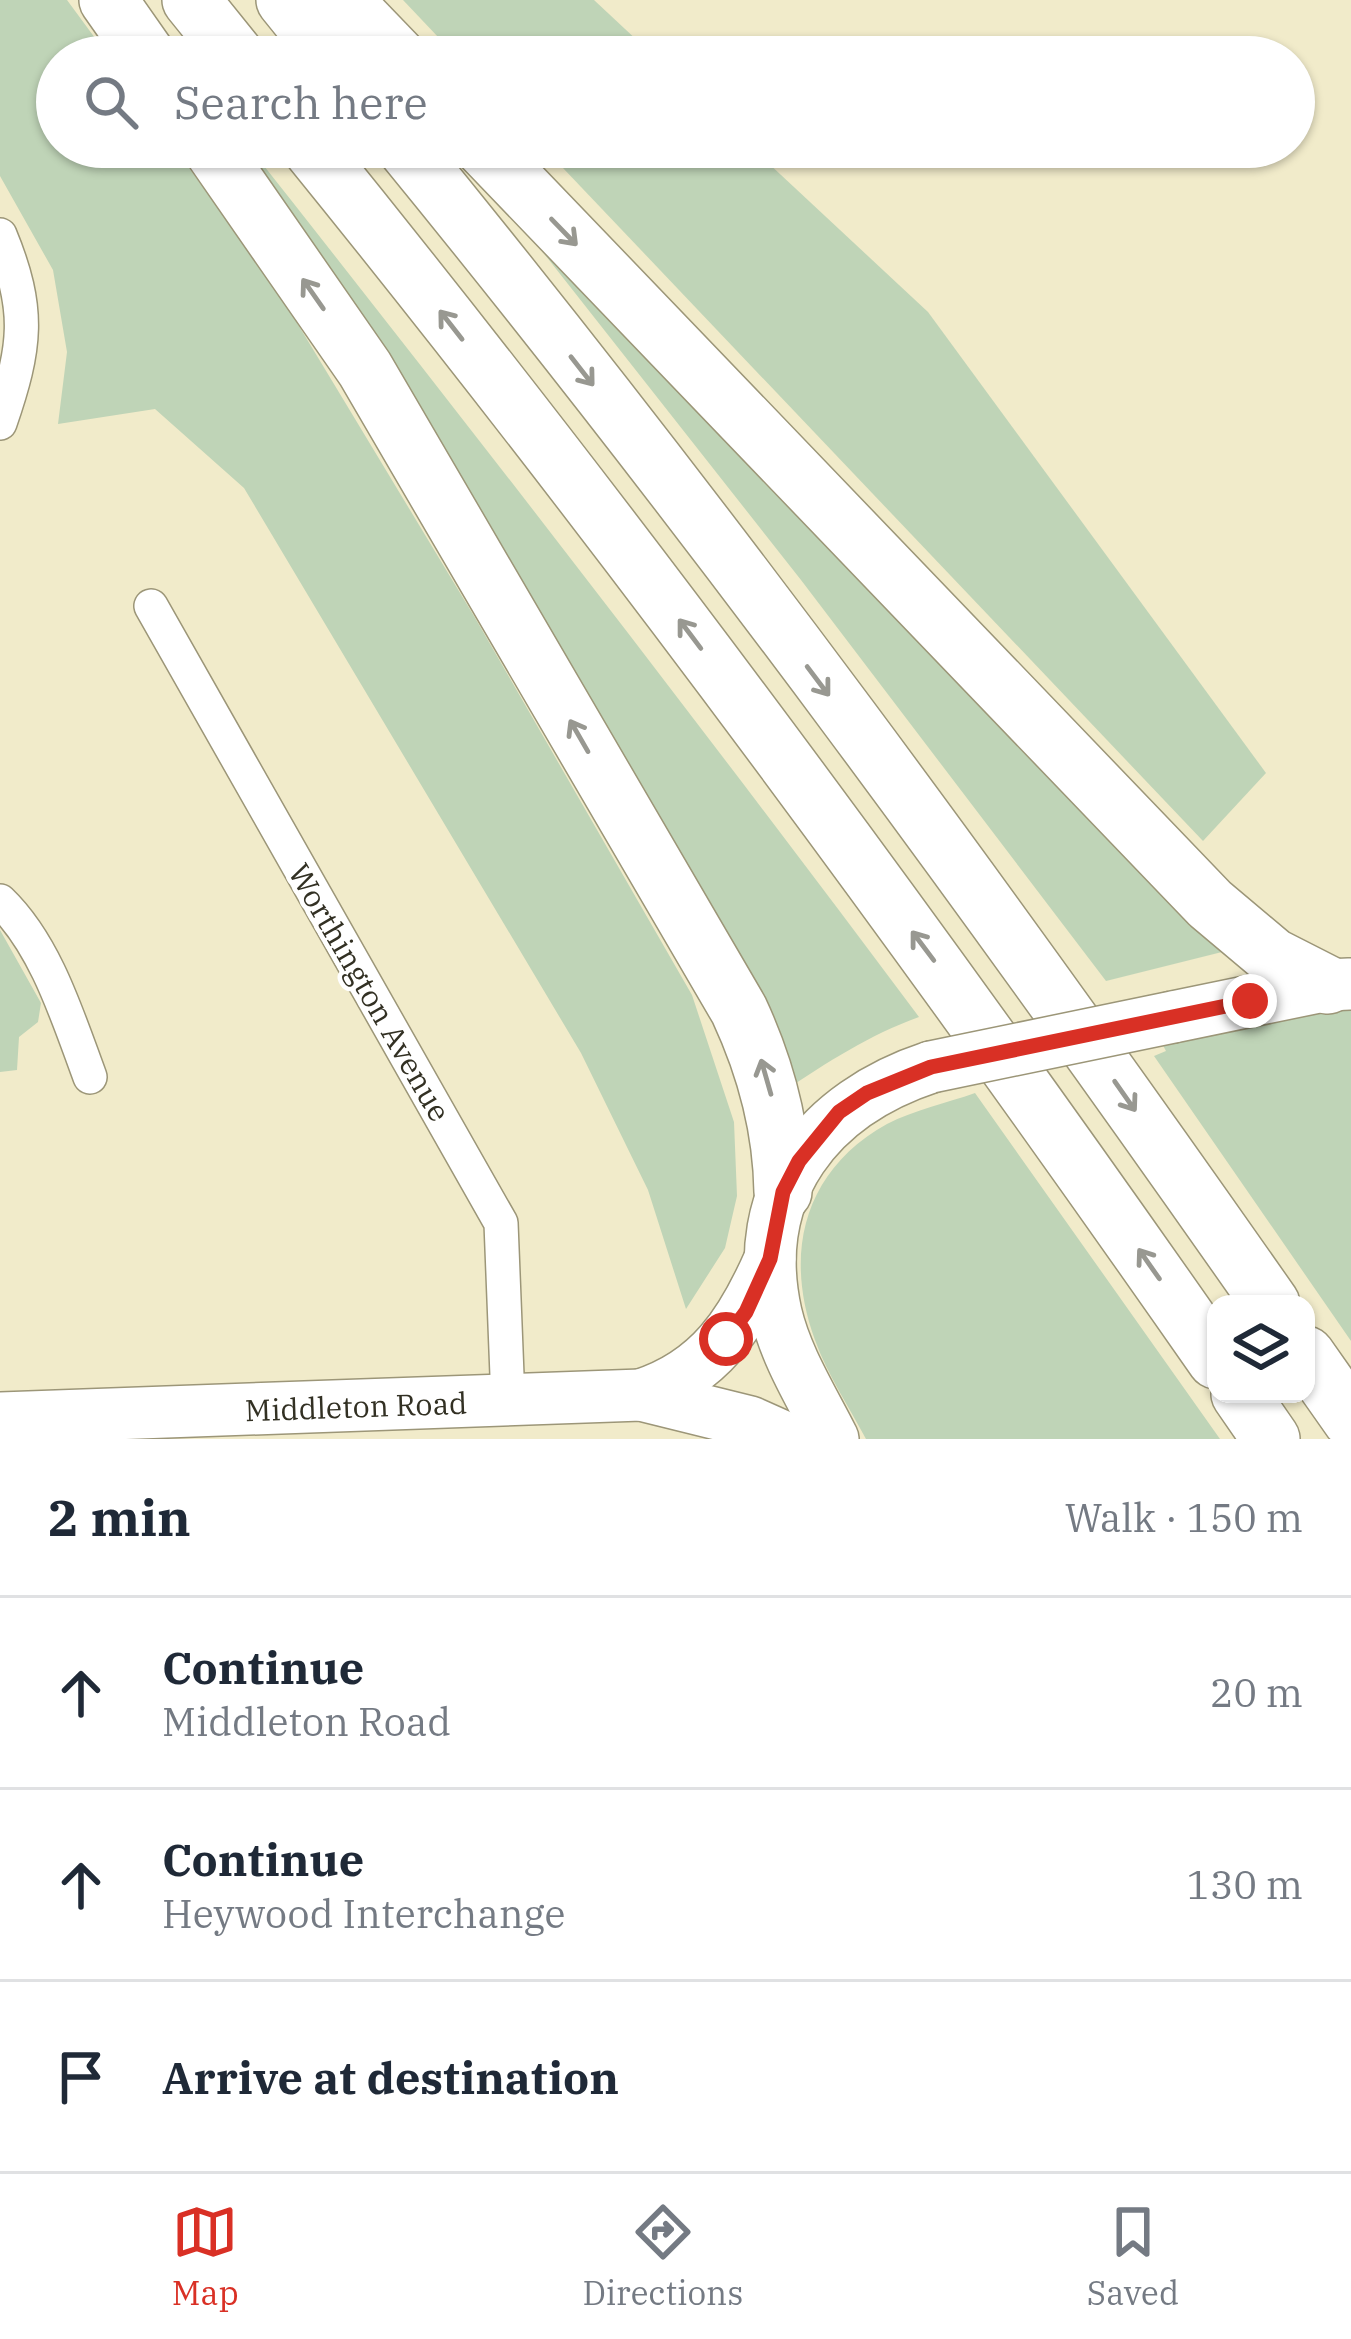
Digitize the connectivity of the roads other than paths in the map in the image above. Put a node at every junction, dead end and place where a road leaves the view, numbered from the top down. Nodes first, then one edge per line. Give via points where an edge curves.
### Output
1 (108, 0) edge
2 (190, 0) edge
3 (285, 0) edge
4 (344, 0) edge
5 (133, 36) edge
6 (220, 36) edge
7 (315, 36) edge
8 (378, 36) edge
9 (226, 168) edge
10 (327, 168) edge
11 (422, 168) edge
12 (503, 168) edge
13 (0, 235) edge
14 (0, 423) edge
15 (151, 606) dead end
16 (0, 901) edge
17 (1340, 985) edge
18 (89, 1077) dead end
19 (783, 1192) junction
20 (770, 1259) junction
21 (1264, 1295) edge
22 (1207, 1347) edge
23 (1315, 1368) edge
24 (641, 1395) junction
25 (508, 1402) junction
26 (1246, 1403) edge
27 (0, 1418) edge
28 (1351, 1419) edge
29 (788, 1439) edge
30 (833, 1439) edge
31 (1271, 1439) edge

1 - 5 highway
2 - 6 highway
3 - 7 highway
4 - 8 highway
19 -> 9 highway via 778,1123 739,1010 365,369
22 -> 10 highway via 944,974 623,545
11 -> 21 highway via 1054,994
12 -> 17 highway via 1210,904 1273,957
13 - 14 street via 23,316 20,367
15 - 25 street, Worthington Avenue via 501,1223
16 - 18 street via 24,928 62,1049
17 - 19 main road, bridge via 931,1067 839,1112
19 - 20 main road
20 - 24 main road, Middleton Road via 726,1339 680,1378
20 - 30 main road via 785,1342
23 - 28 highway
24 - 25 main road, Middleton Road
24 - 29 main road, Middleton Road
25 - 27 main road, Middleton Road
26 - 31 highway

